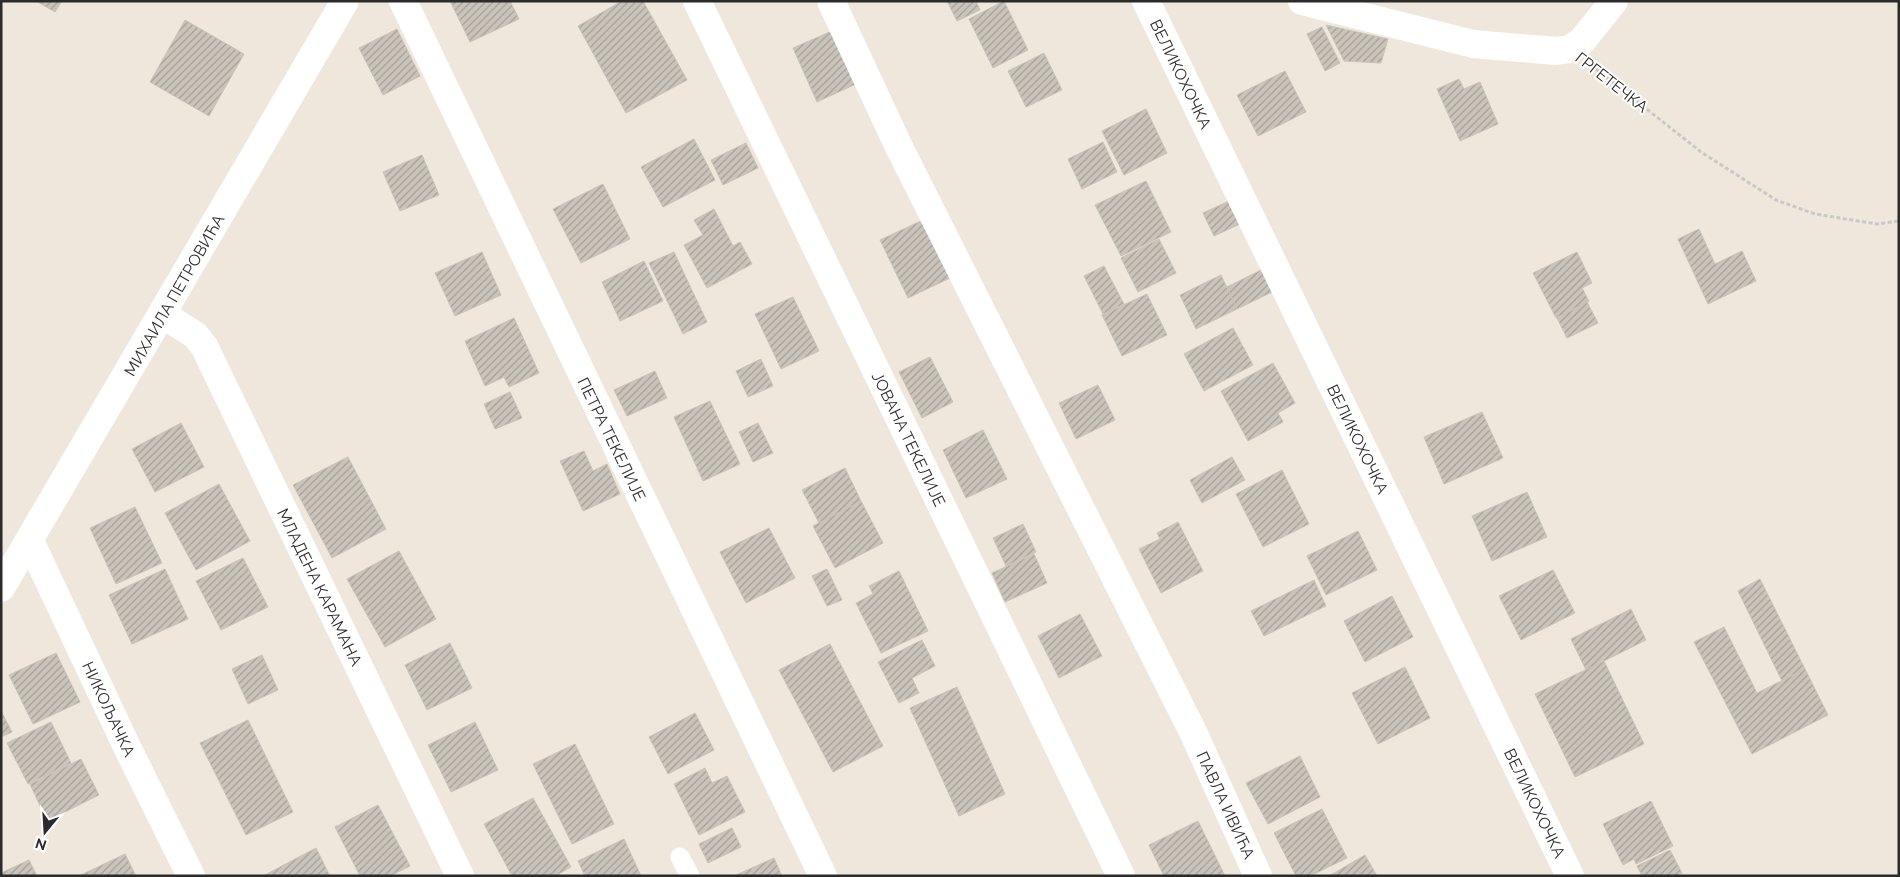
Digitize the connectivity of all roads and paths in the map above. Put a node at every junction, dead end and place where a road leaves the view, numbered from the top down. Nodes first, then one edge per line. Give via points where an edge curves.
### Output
1 (345, 1) edge
2 (403, 1) edge
3 (697, 1) edge
4 (831, 1) edge
5 (1146, 1) edge
6 (1302, 1) edge
7 (1614, 1) edge
8 (1570, 49) junction
9 (1899, 221) edge
10 (162, 314) junction
11 (30, 541) junction
12 (1, 588) edge
13 (680, 857) dead end
14 (191, 876) edge
15 (460, 876) edge
16 (690, 876) edge
17 (823, 876) edge
18 (1121, 876) edge
19 (1258, 876) edge
20 (1570, 876) edge

1 - 10 street, МИХАИЛА ПЕТРОВИЋА
2 - 17 street, ПЕТРА ТЕКЕЛИЈЕ
3 - 18 street, ЈОВАНА ТЕКЕЛИЈЕ
4 - 19 street, ПАВЛА ИВИЋА via 902,154 1194,734
5 - 20 street, ВЕЛИКОХОЧКА
6 - 8 street, ГРГЕТЕЧКА via 1473,44 1556,51
7 - 8 street via 1582,42
8 - 9 path, ГРГЕТЕЧКА via 1701,152 1776,200 1815,214 1877,224
10 - 11 street, МИХАИЛА ПЕТРОВИЋА
10 - 15 street, МЛАДЕНА КАРАМАНА via 195,335 204,346
11 - 12 street, МИХАИЛА ПЕТРОВИЋА
11 - 14 street, НИКОЉАЧКА
13 - 16 lane

